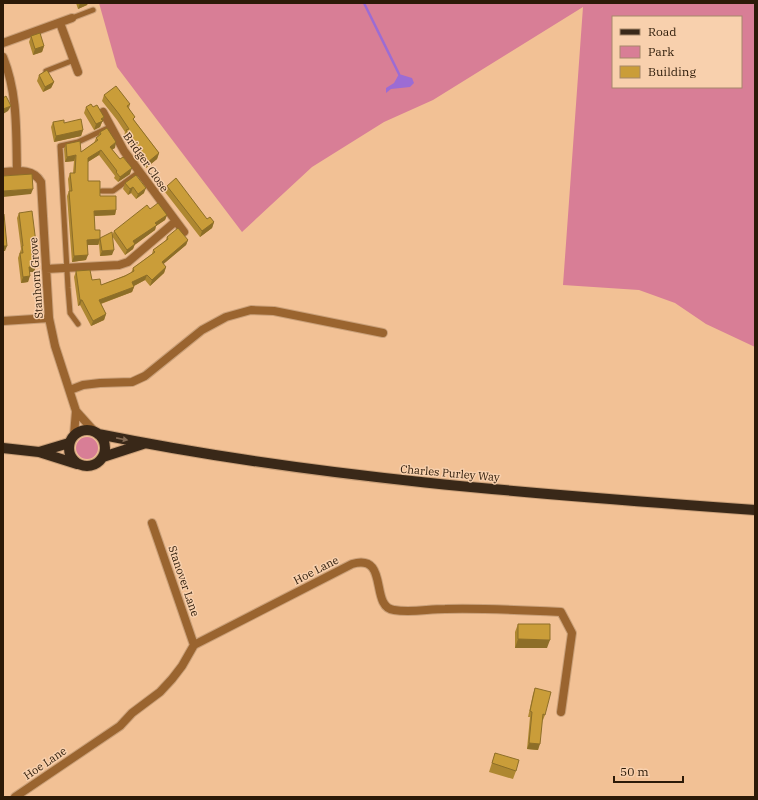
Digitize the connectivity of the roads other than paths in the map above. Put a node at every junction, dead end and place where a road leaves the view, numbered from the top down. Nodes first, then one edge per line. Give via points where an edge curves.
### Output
1 (93, 10) dead end
2 (72, 18) joint
3 (60, 23) junction
4 (3, 44) edge
5 (3, 57) edge
6 (74, 60) junction
7 (46, 71) edge
8 (78, 72) dead end
9 (103, 112) edge
10 (110, 127) junction
11 (17, 171) junction
12 (3, 172) edge
13 (139, 172) junction
14 (102, 191) edge
15 (176, 221) junction
16 (184, 232) dead end
17 (66, 268) junction
18 (46, 269) junction
19 (49, 318) junction
20 (3, 321) edge
21 (78, 324) dead end
22 (383, 333) dead end
23 (70, 390) junction
24 (76, 411) junction
25 (96, 433) junction
26 (72, 439) junction
27 (145, 443) junction
28 (3, 448) edge
29 (39, 452) junction
30 (103, 457) junction
31 (77, 464) junction
32 (755, 510) edge
33 (152, 523) dead end
34 (194, 645) junction
35 (561, 712) dead end
36 (15, 797) edge

1 - 2 lane
2 - 3 street
3 - 4 street
3 - 6 street
5 - 11 street via 14,94
6 - 7 lane
6 - 8 street
9 - 10 street, Bridger Close
10 - 13 street, Bridger Close
10 - 17 lane via 78,142 60,146
11 - 12 street, Stanhorn Grove
11 - 18 street, Stanhorn Grove via 32,173 41,182
13 - 14 lane via 113,191
13 - 15 street, Bridger Close
15 - 16 street, Bridger Close
15 - 17 street via 128,262 119,265
17 - 18 street
17 - 21 lane via 70,313
18 - 19 street, Stanhorn Grove
19 - 20 street
19 - 23 street, Stanhorn Grove via 55,346
22 - 23 street via 274,311 251,310 226,317 202,330 145,376 132,382 83,385
23 - 24 street, Stanhorn Grove
24 - 25 street, Stanhorn Grove
24 - 26 street, Stanhorn Grove
25 - 26 main road via 83,430
25 -> 27 main road, Charles Purley Way
25 - 30 main road via 105,445
26 - 29 main road
26 - 31 main road via 70,455
27 - 30 main road, Charles Purley Way
27 - 32 main road, Charles Purley Way via 205,455 380,479 585,498
28 - 29 main road
29 - 31 main road
30 - 31 main road via 100,462 89,467
33 - 34 street, Stanover Lane
34 - 35 street, Hoe Lane via 359,562 367,564 376,574 383,604 389,610 561,612 572,633
34 - 36 street, Hoe Lane via 172,680 120,726

